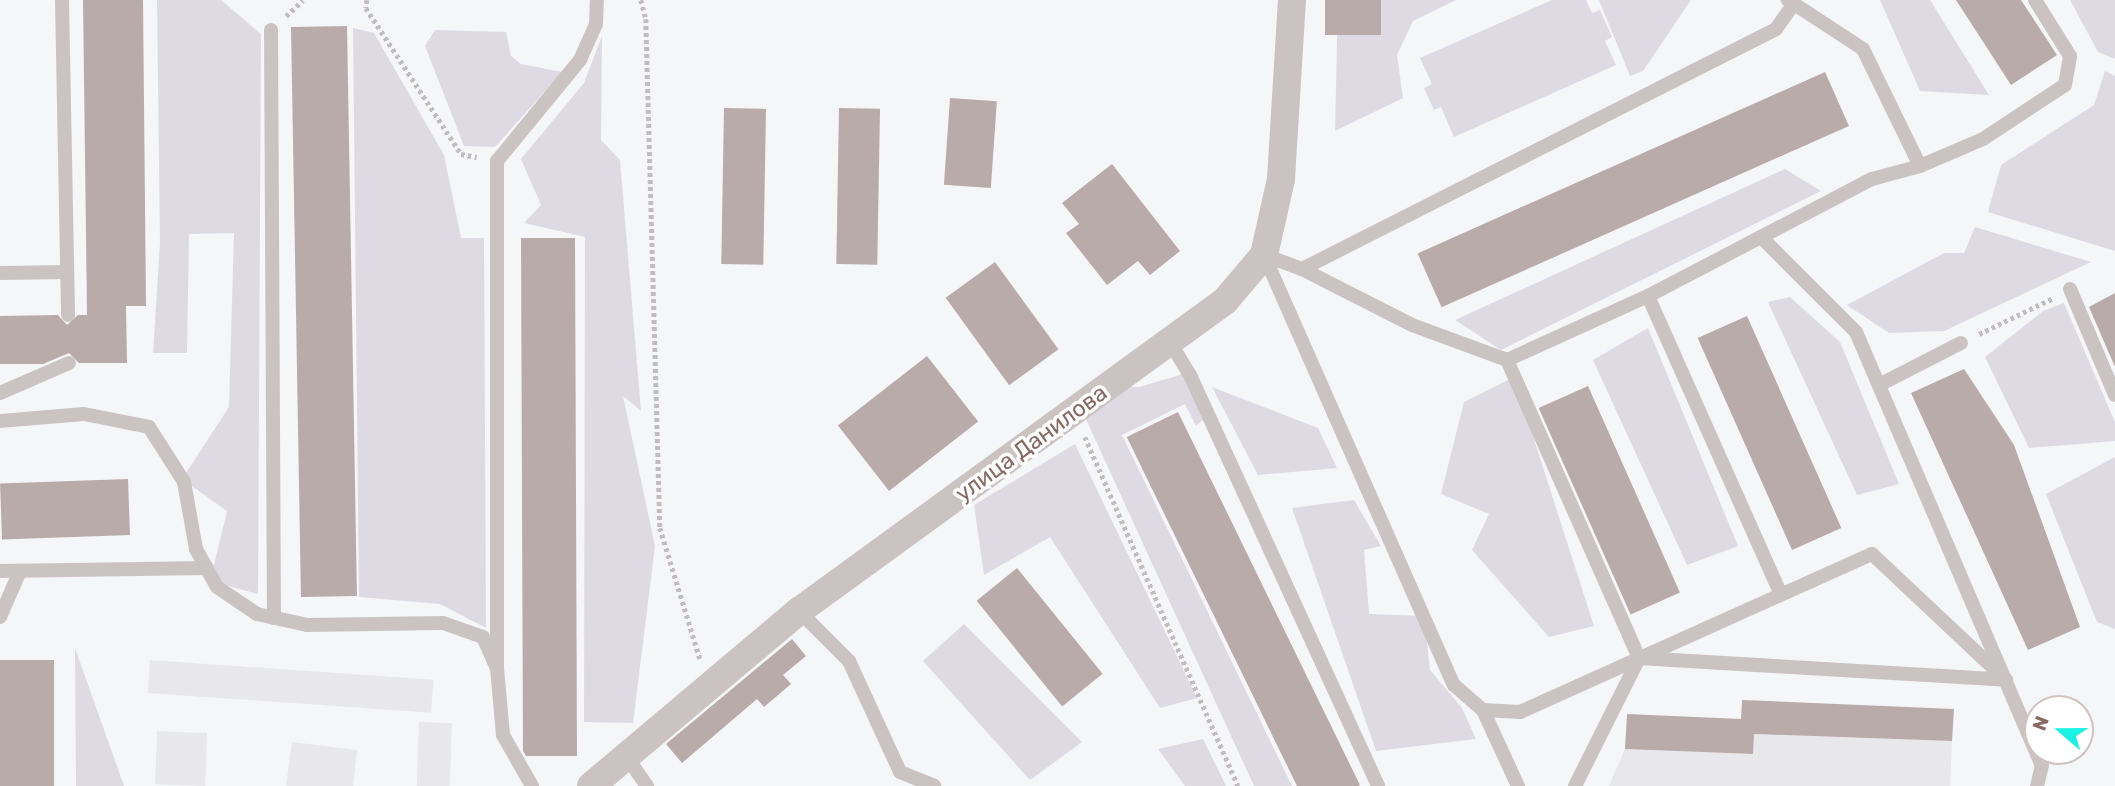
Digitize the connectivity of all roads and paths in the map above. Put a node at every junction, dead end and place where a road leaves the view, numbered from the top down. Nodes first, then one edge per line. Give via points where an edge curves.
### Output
1 (62, 0) edge
2 (367, 0) edge
3 (597, 0) edge
4 (641, 0) edge
5 (1292, 0) edge
6 (2035, 0) edge
7 (1791, 3) edge
8 (271, 30) dead end
9 (497, 161) junction
10 (1920, 166) junction
11 (1761, 237) junction
12 (1264, 255) junction
13 (1302, 269) junction
14 (67, 272) junction
15 (0, 273) edge
16 (2070, 289) joint
17 (1648, 296) junction
18 (68, 315) dead end
19 (1170, 342) junction
20 (1961, 344) joint
21 (1507, 360) junction
22 (69, 363) dead end
23 (1879, 385) junction
24 (0, 393) edge
25 (2115, 395) edge
26 (1074, 411) junction
27 (0, 421) edge
28 (207, 568) junction
29 (0, 571) edge
30 (20, 571) junction
31 (1780, 593) junction
32 (799, 611) junction
33 (0, 617) edge
34 (274, 618) junction
35 (1639, 658) junction
36 (497, 668) junction
37 (2006, 680) junction
38 (709, 687) junction
39 (1483, 710) junction
40 (626, 756) junction
41 (532, 786) edge
42 (591, 786) edge
43 (647, 786) edge
44 (934, 786) edge
45 (1238, 786) edge
46 (1378, 786) edge
47 (1518, 786) edge
48 (1575, 786) edge
49 (2037, 786) edge

1 - 14 lane
2 - 9 path via 366,8 461,154
3 - 9 lane via 596,24 580,60
4 - 38 path via 646,19 660,528
5 - 12 street, улица Данилова via 1281,179
6 - 10 lane via 2070,56 2065,85 1983,139
7 - 10 lane via 1863,49
7 - 13 lane via 1776,29
8 - 34 lane
9 - 36 lane
10 - 11 lane via 1872,179
11 - 17 lane
11 - 23 lane via 1856,332
12 - 13 lane
12 - 19 street, улица Данилова via 1225,300
12 - 39 lane via 1454,685
13 - 21 lane via 1412,326
14 - 15 lane
14 - 18 lane
16 - 20 path
16 - 25 lane
17 - 21 lane
17 - 31 lane
19 - 26 street, улица Данилова
19 - 46 lane via 1190,375
20 - 23 lane
21 - 35 lane
22 - 24 lane
23 - 37 lane
26 - 32 street, улица Данилова
26 - 45 path
27 - 28 lane via 84,414 149,427 184,482 196,549
28 - 30 lane
28 - 34 lane via 217,587 257,614
29 - 30 lane
30 - 33 lane
31 - 35 lane
31 - 37 lane via 1872,554
32 - 38 street, улица Данилова
32 - 44 lane via 849,660 900,772
34 - 36 lane via 307,625 443,623 483,637
35 - 37 lane
35 - 39 lane via 1520,712
35 - 48 lane
36 - 41 lane via 503,735
37 - 49 lane via 2042,765
38 - 40 street, улица Данилова
39 - 47 lane
40 - 42 street, улица Данилова
40 - 43 lane

